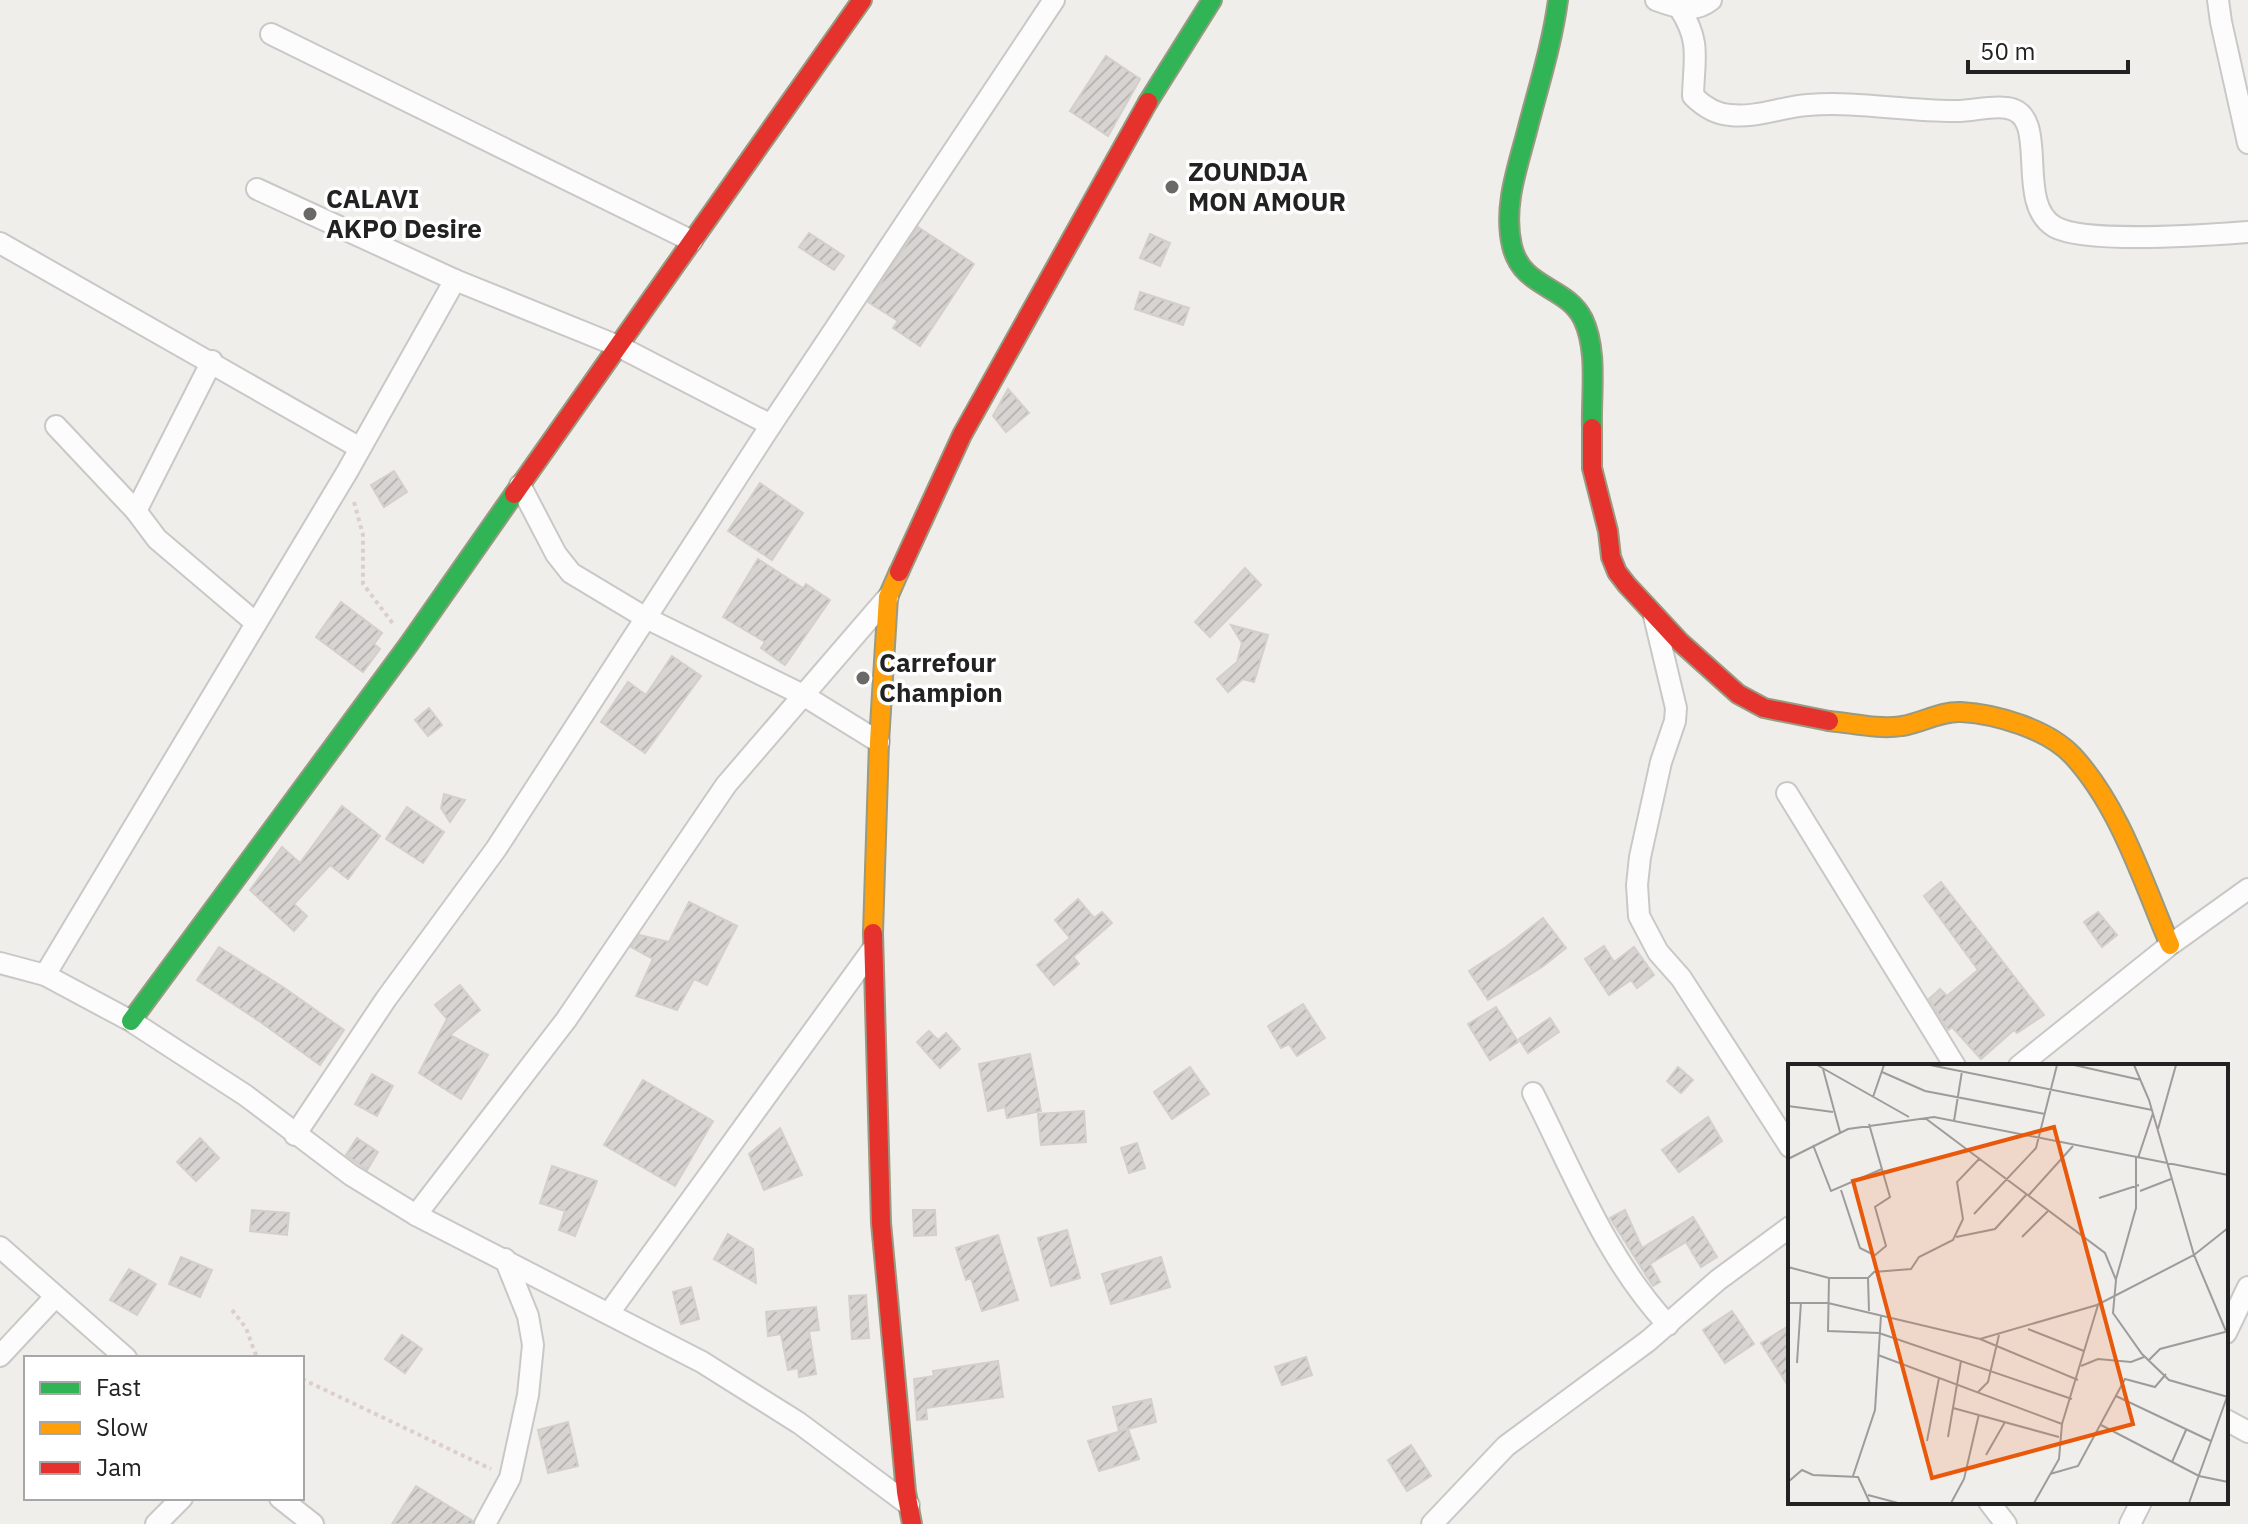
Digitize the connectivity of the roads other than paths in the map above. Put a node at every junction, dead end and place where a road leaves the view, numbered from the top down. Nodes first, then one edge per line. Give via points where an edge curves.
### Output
1 (862, 0) edge
2 (1054, 0) edge
3 (1212, 0) edge
4 (1558, 0) edge
5 (1656, 0) edge
6 (1711, 0) edge
7 (2218, 0) edge
8 (1680, 9) junction
9 (271, 34) dead end
10 (2248, 143) edge
11 (257, 189) dead end
12 (2248, 232) edge
13 (692, 241) junction
14 (0, 243) edge
15 (455, 280) junction
16 (618, 346) junction
17 (212, 361) junction
18 (771, 425) junction
19 (56, 426) dead end
20 (360, 448) junction
21 (520, 485) junction
22 (136, 511) junction
23 (888, 597) junction
24 (1653, 613) junction
25 (646, 618) junction
26 (256, 623) junction
27 (803, 695) junction
28 (879, 742) junction
29 (1787, 793) dead end
30 (2248, 889) edge
31 (2170, 945) junction
32 (872, 950) junction
33 (0, 963) edge
34 (45, 975) junction
35 (131, 1021) junction
36 (1954, 1064) edge
37 (2021, 1064) edge
38 (1533, 1093) dead end
39 (295, 1135) junction
40 (1788, 1144) edge
41 (416, 1215) junction
42 (1788, 1228) edge
43 (0, 1247) edge
44 (505, 1259) junction
45 (2248, 1287) edge
46 (55, 1297) junction
47 (609, 1313) junction
48 (1668, 1325) junction
49 (2228, 1329) edge
50 (0, 1356) edge
51 (124, 1356) edge
52 (2228, 1421) edge
53 (2248, 1432) edge
54 (180, 1500) edge
55 (283, 1500) edge
56 (1991, 1504) edge
57 (2140, 1504) edge
58 (910, 1514) edge
59 (156, 1524) edge
60 (313, 1524) edge
61 (485, 1524) edge
62 (1432, 1524) edge
63 (2006, 1524) edge
64 (2130, 1524) edge

1 - 13 street
2 - 18 street
3 - 23 street via 1156,88 962,435
4 - 24 street via 1511,190 1512,244 1528,275 1570,302 1587,328 1592,470 1610,556
5 - 8 street
6 - 8 street via 1702,7
7 - 10 street
8 - 12 street via 1696,43 1693,96 1726,115 1749,117 1805,105 1954,111 2006,107 2018,110 2029,126 2033,193 2039,214 2053,226 2092,235
9 - 13 street
11 - 15 street
13 - 16 street
14 - 17 street
15 - 16 street
15 - 20 street
16 - 18 street
16 - 21 street
17 - 20 street
17 - 22 street
18 - 25 street
19 - 22 street
20 - 26 street
21 - 25 street via 571,573
21 - 35 street
22 - 26 street via 157,539
23 - 27 street
23 - 28 street
24 - 31 street via 1735,693 1766,709 1894,727 1955,711 2041,734 2070,753 2091,781
24 - 40 street via 1676,708 1640,857 1639,916
25 - 27 street
25 - 39 street via 496,849
26 - 34 street
27 - 28 street
27 - 41 street via 726,785 566,1020
28 - 32 street
29 - 36 street
30 - 31 street
31 - 37 street
32 - 47 street
32 - 58 street via 881,1223
33 - 34 street
34 - 35 street
35 - 39 street via 245,1095
38 - 48 street via 1615,1254
39 - 41 street
41 - 44 street
42 - 48 street
43 - 46 street
44 - 47 street
44 - 61 street via 528,1316 533,1345 510,1478
45 - 49 street
46 - 50 street
46 - 51 street
47 - 58 street via 702,1362 799,1423
48 - 62 street via 1506,1446
52 - 53 street
54 - 59 street
55 - 60 street
56 - 63 street
57 - 64 street

